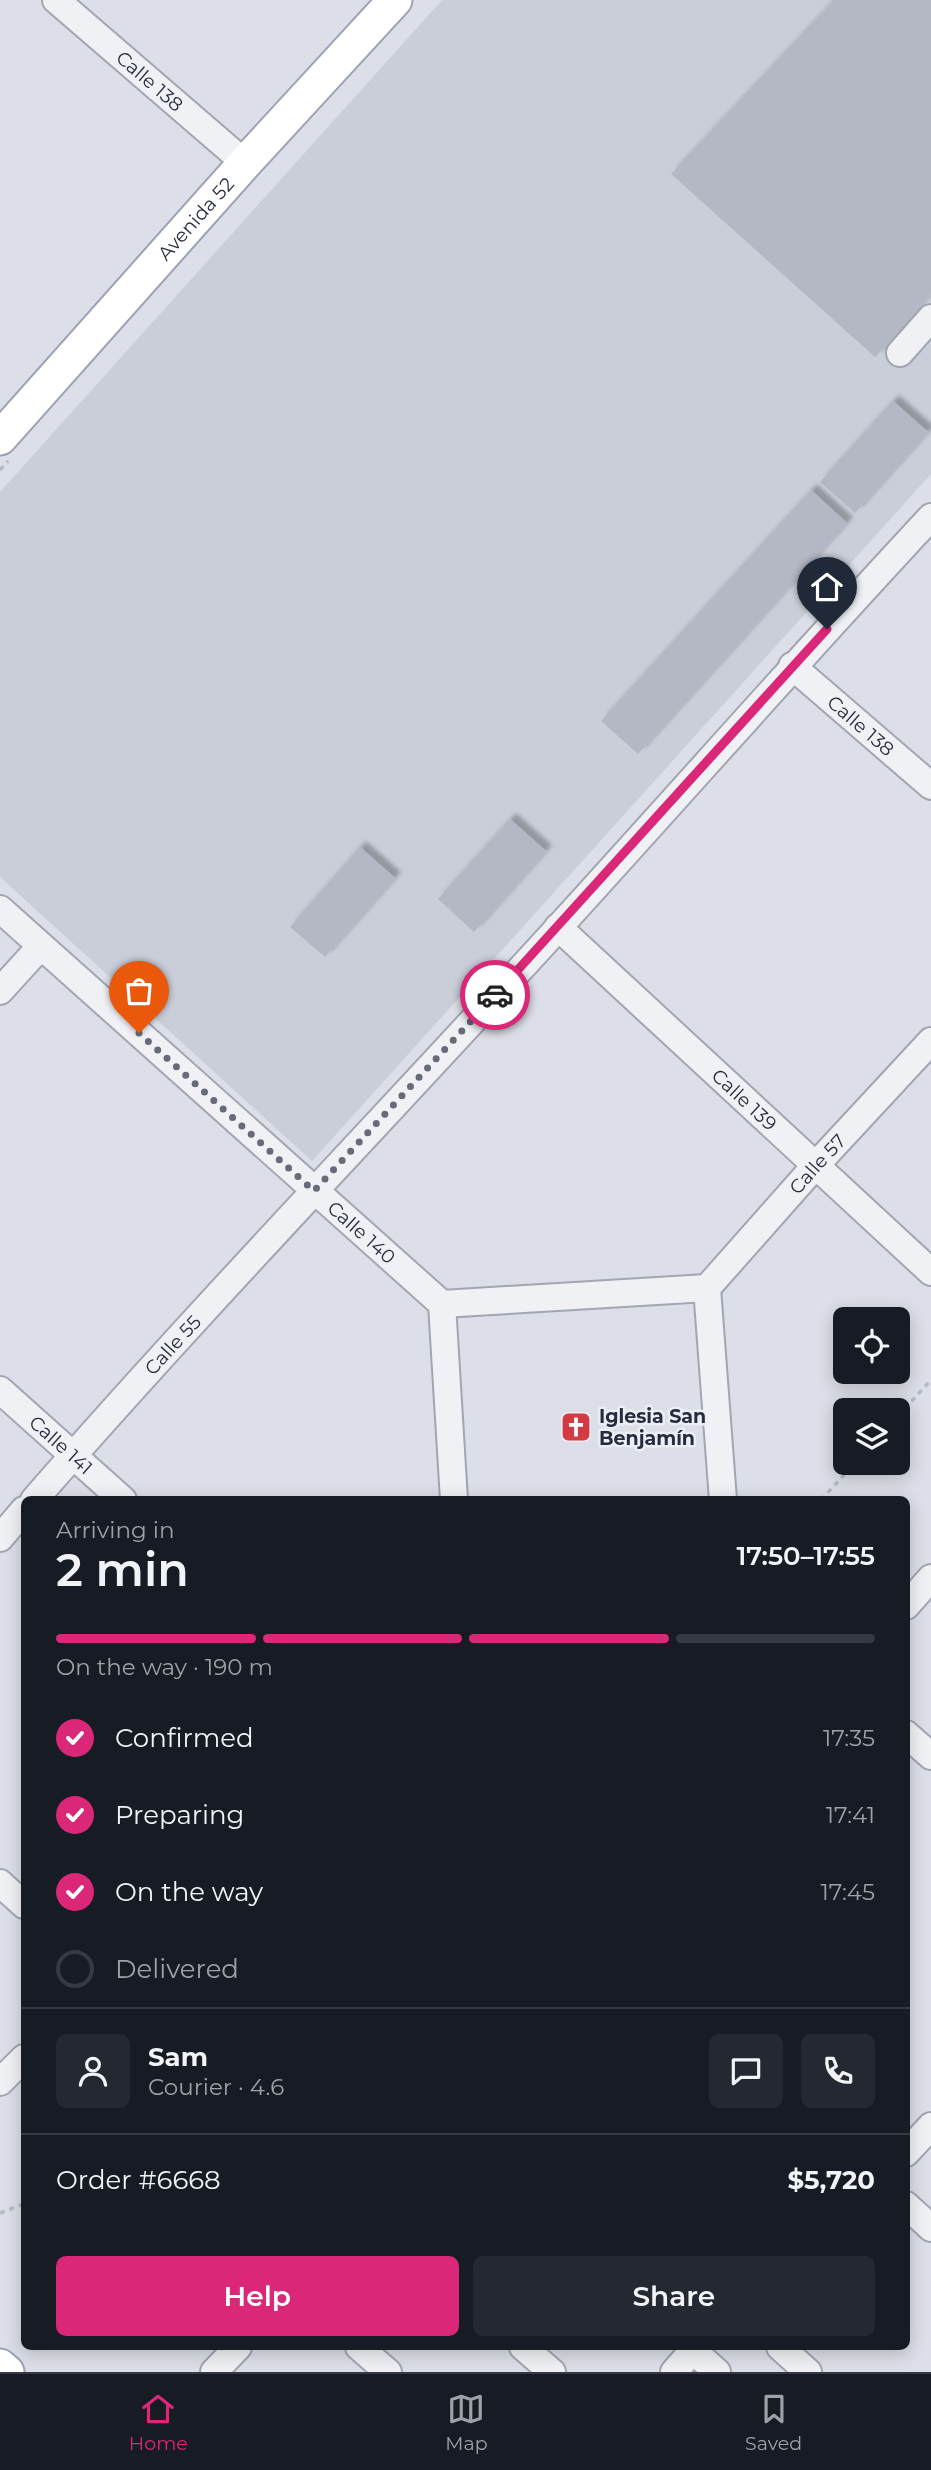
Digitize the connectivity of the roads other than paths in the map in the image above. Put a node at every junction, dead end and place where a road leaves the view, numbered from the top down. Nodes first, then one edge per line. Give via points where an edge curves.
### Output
1 (56, 0) edge
2 (395, 0) edge
3 (245, 163) junction
4 (931, 318) edge
5 (900, 353) dead end
6 (2, 433) edge
7 (931, 517) edge
8 (792, 666) junction
9 (931, 786) edge
10 (0, 909) edge
11 (558, 927) junction
12 (41, 946) junction
13 (0, 991) edge
14 (931, 1041) edge
15 (815, 1166) junction
16 (314, 1191) junction
17 (931, 1272) edge
18 (707, 1288) junction
19 (442, 1304) junction
20 (0, 1390) edge
21 (73, 1455) junction
22 (37, 1496) edge
23 (119, 1496) edge
24 (454, 1496) edge
25 (723, 1496) edge
26 (21, 1514) edge
27 (0, 1538) edge
28 (931, 1578) edge
29 (910, 1602) edge
30 (910, 1738) edge
31 (931, 1756) edge
32 (0, 1883) edge
33 (21, 1902) edge
34 (21, 2061) edge
35 (0, 2082) edge
36 (931, 2126) edge
37 (910, 2148) edge
38 (910, 2209) edge
39 (931, 2228) edge
40 (234, 2350) edge
41 (362, 2350) edge
42 (526, 2350) edge
43 (691, 2350) edge
44 (695, 2350) edge
45 (783, 2350) edge
46 (0, 2366) edge
47 (7, 2372) edge
48 (214, 2372) edge
49 (388, 2372) edge
50 (552, 2372) edge
51 (674, 2372) edge
52 (717, 2372) edge
53 (808, 2372) edge

1 - 3 street, Calle 138
2 - 3 main road, Avenida 52
3 - 6 main road, Avenida 52
4 - 5 street
7 - 8 street, Calle 55
8 - 9 street, Calle 138
8 - 11 street, Calle 55
10 - 12 street, Calle 140
11 - 15 street, Calle 139
11 - 16 street, Calle 55
12 - 13 street
12 - 16 street, Calle 140
14 - 15 street, Calle 57
15 - 17 street, Calle 139
15 - 18 street, Calle 57
16 - 19 street, Calle 140
16 - 21 street, Calle 55
18 - 19 street
18 - 25 street
19 - 24 street
20 - 21 street, Calle 141
21 - 22 street, Calle 55
21 - 23 street, Calle 141
26 - 27 street
28 - 29 street
30 - 31 street
32 - 33 street
34 - 35 street
36 - 37 street
38 - 39 street
40 - 48 street
41 - 49 street
42 - 50 street
43 - 51 street
44 - 52 street
45 - 53 street
46 - 47 main road

